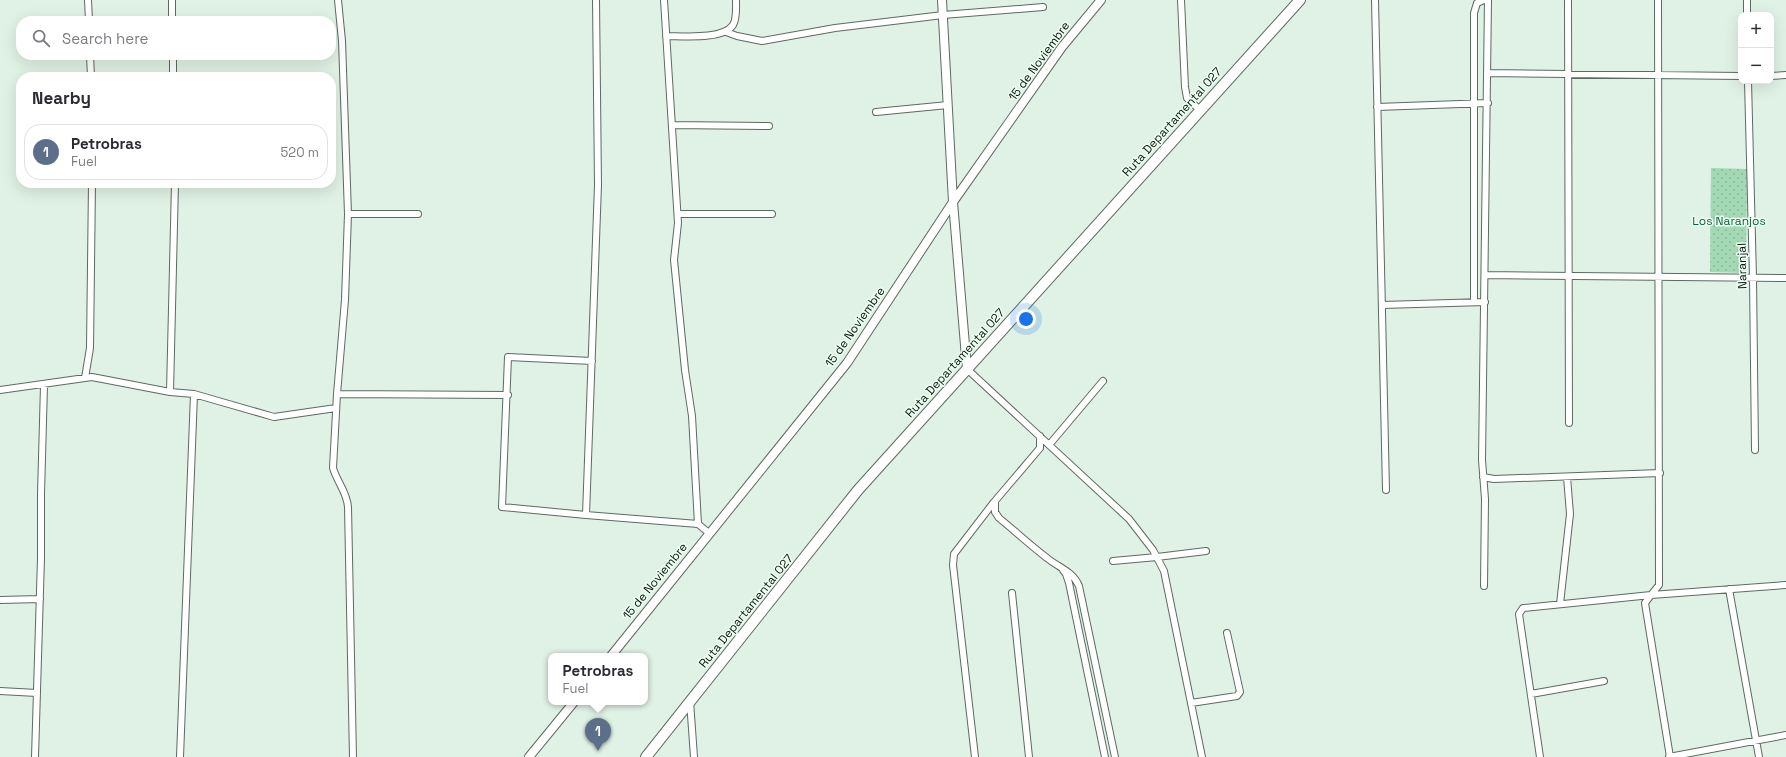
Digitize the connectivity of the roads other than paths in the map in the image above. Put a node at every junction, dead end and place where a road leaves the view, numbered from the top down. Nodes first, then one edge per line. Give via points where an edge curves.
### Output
1 (88, 0) edge
2 (172, 0) edge
3 (338, 0) edge
4 (596, 0) edge
5 (664, 0) edge
6 (736, 0) edge
7 (942, 0) edge
8 (1101, 0) edge
9 (1181, 0) edge
10 (1300, 0) edge
11 (1375, 0) edge
12 (1484, 0) edge
13 (1488, 0) edge
14 (1568, 0) edge
15 (1658, 0) edge
16 (1747, 0) edge
17 (1043, 7) dead end
18 (1747, 12) edge
19 (943, 15) junction
20 (89, 16) edge
21 (172, 16) edge
22 (726, 32) junction
23 (666, 36) junction
24 (90, 60) edge
25 (173, 60) edge
26 (90, 72) edge
27 (174, 72) edge
28 (1488, 73) junction
29 (1568, 73) junction
30 (1658, 75) junction
31 (1738, 76) edge
32 (1774, 76) edge
33 (1786, 76) edge
34 (1748, 84) edge
35 (1474, 103) junction
36 (1488, 103) junction
37 (948, 105) junction
38 (1378, 107) junction
39 (1200, 110) junction
40 (876, 112) dead end
41 (672, 125) junction
42 (769, 126) dead end
43 (92, 188) edge
44 (174, 188) edge
45 (953, 202) junction
46 (348, 214) junction
47 (418, 214) dead end
48 (678, 214) junction
49 (772, 214) dead end
50 (1485, 275) junction
51 (1569, 276) junction
52 (1660, 277) junction
53 (1754, 278) junction
54 (1786, 278) edge
55 (1474, 302) junction
56 (1485, 302) junction
57 (1382, 305) junction
58 (592, 361) junction
59 (967, 369) junction
60 (85, 378) junction
61 (1103, 381) dead end
62 (44, 385) junction
63 (0, 390) edge
64 (170, 392) junction
65 (194, 394) junction
66 (337, 394) junction
67 (508, 395) junction
68 (336, 408) junction
69 (1569, 422) dead end
70 (1040, 436) junction
71 (1050, 445) junction
72 (1755, 450) dead end
73 (1660, 473) junction
74 (1567, 476) junction
75 (1483, 477) junction
76 (1386, 490) dead end
77 (995, 501) junction
78 (586, 515) junction
79 (698, 524) junction
80 (709, 533) junction
81 (1206, 550) dead end
82 (1157, 557) junction
83 (1113, 560) dead end
84 (1060, 567) junction
85 (1786, 585) edge
86 (1484, 586) dead end
87 (1729, 589) junction
88 (1012, 593) dead end
89 (1651, 595) junction
90 (40, 599) junction
91 (0, 600) edge
92 (1560, 604) junction
93 (1227, 633) dead end
94 (612, 653) edge
95 (1604, 681) dead end
96 (0, 691) edge
97 (37, 693) junction
98 (1531, 694) junction
99 (690, 701) junction
100 (1191, 703) junction
101 (572, 705) edge
102 (1786, 735) edge
103 (1756, 741) junction
104 (35, 757) edge
105 (180, 757) edge
106 (352, 757) edge
107 (529, 757) edge
108 (646, 757) edge
109 (694, 757) edge
110 (975, 757) edge
111 (1029, 757) edge
112 (1105, 757) edge
113 (1115, 757) edge
114 (1202, 757) edge
115 (1540, 757) edge
116 (1670, 757) edge
117 (1759, 757) edge

1 - 20 street
2 - 21 street
3 - 46 street via 342,41
4 - 58 street via 598,185
5 - 23 street
6 - 22 street via 733,24
7 - 19 street
8 - 45 street, 15 de Noviembre via 1062,46
9 - 39 street via 1185,87 1187,98
10 - 39 main road, Ruta Departamental 027
11 - 38 street
12 - 35 street via 1477,3 1474,13
13 - 28 street
14 - 29 street
15 - 30 street
16 - 18 street
17 - 19 street
19 - 22 street via 835,28 762,41
19 - 37 street
22 - 23 street via 714,35
23 - 41 street
24 - 26 street
25 - 27 street
28 - 29 street
28 - 36 street
29 - 30 street
29 - 51 street
30 - 31 street
30 - 52 street
32 - 33 street
34 - 53 street, Naranjal
35 - 36 street
35 - 38 street
35 - 55 street
36 - 50 street
37 - 40 street
37 - 45 street
38 - 57 street
39 - 59 main road, Ruta Departamental 027
41 - 42 street
41 - 48 street
43 - 60 street via 90,348
44 - 64 street
45 - 59 street
45 - 80 street, 15 de Noviembre via 847,363
46 - 47 street
46 - 66 street via 345,300
48 - 49 street
48 - 79 street via 674,260 692,416
50 - 51 street
50 - 56 street
51 - 52 street
51 - 69 street
52 - 53 street
52 - 73 street
53 - 54 street
53 - 72 street, Naranjal
55 - 56 street
55 - 57 street
56 - 75 street
57 - 76 street
58 - 67 street via 508,357
58 - 78 street
59 - 70 street
59 - 99 main road, Ruta Departamental 027 via 858,490
60 - 62 street
60 - 64 street via 92,377
61 - 71 street
62 - 63 street
62 - 90 street
64 - 65 street
65 - 68 street via 274,417
65 - 105 street
66 - 67 street
66 - 68 street
67 - 78 street via 502,507
68 - 106 street via 333,468 347,498 348,507
70 - 71 street
70 - 77 street via 1040,448
71 - 82 street via 1129,519
73 - 74 street
73 - 89 street via 1659,585
74 - 75 street via 1494,479
74 - 92 street via 1570,514
75 - 86 street
77 - 84 street via 995,512 999,518
77 - 110 street via 954,554 953,565
78 - 79 street
79 - 80 street
80 - 94 street, 15 de Noviembre
81 - 82 street
82 - 83 street
82 - 100 street via 1164,571
84 - 112 street via 1069,583
84 - 113 street via 1076,578 1079,586
85 - 87 street
87 - 89 street
87 - 103 street
88 - 111 street
89 - 92 street
89 - 116 street via 1644,603
90 - 91 street
90 - 97 street
92 - 98 street via 1523,608 1519,614
93 - 100 street via 1240,692 1237,696
95 - 98 street
96 - 97 street
97 - 104 street
98 - 115 street
99 - 108 main road, Ruta Departamental 027
99 - 109 street
100 - 114 street
101 - 107 street
102 - 103 street
103 - 116 street
103 - 117 street

